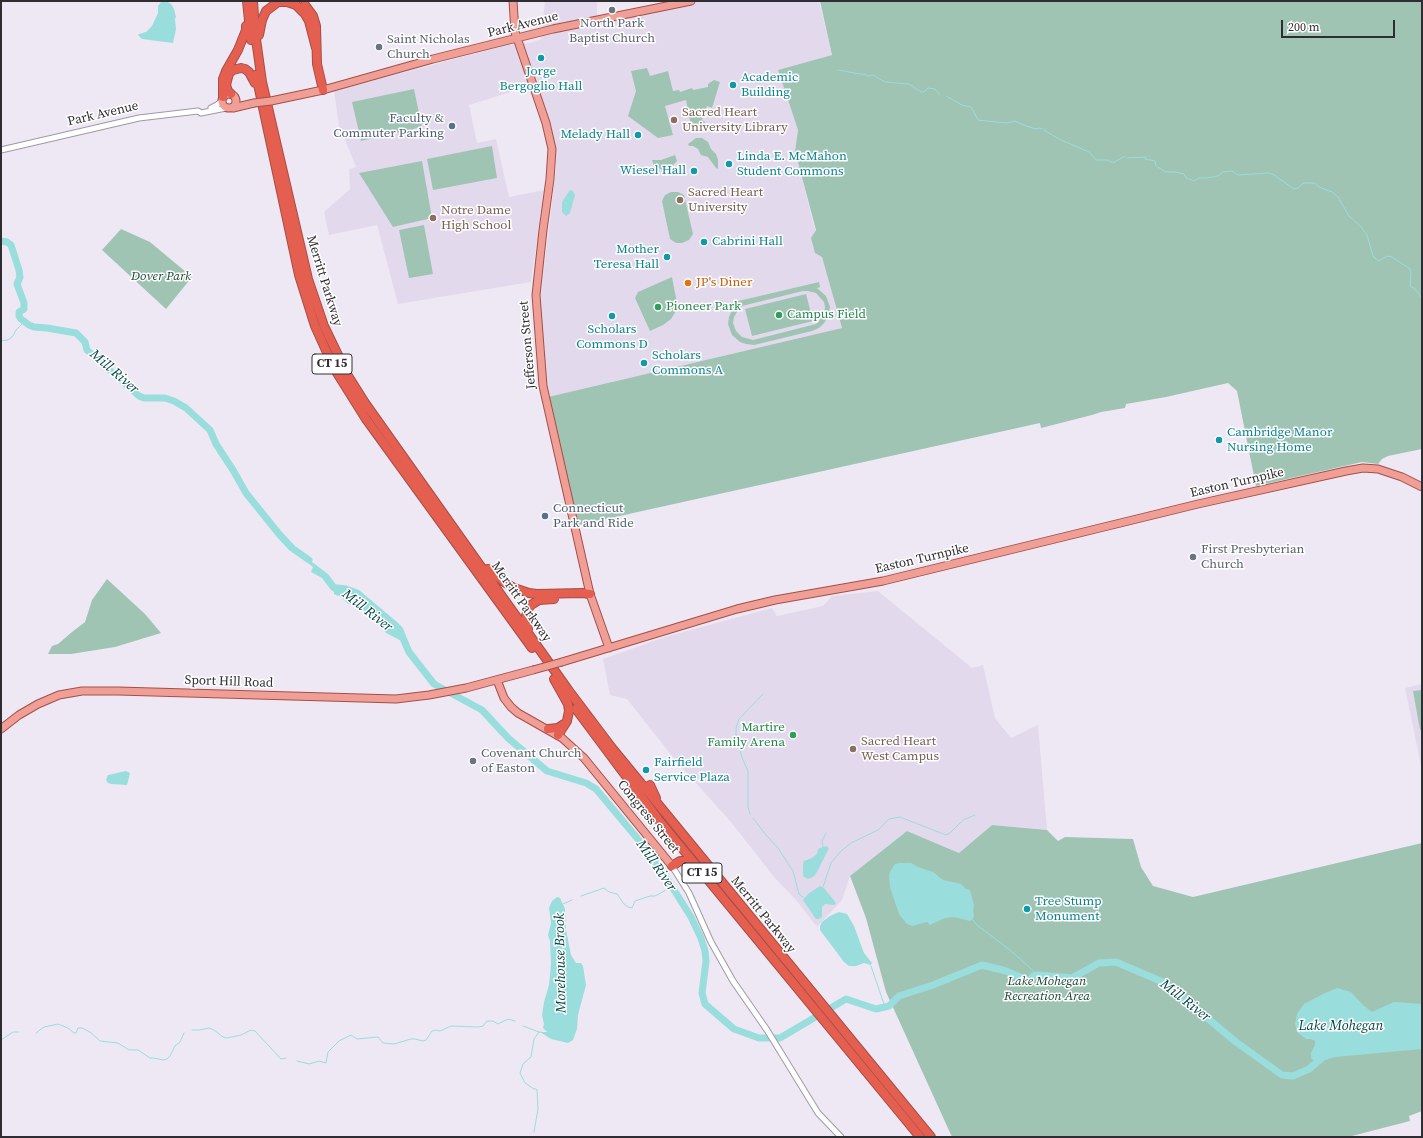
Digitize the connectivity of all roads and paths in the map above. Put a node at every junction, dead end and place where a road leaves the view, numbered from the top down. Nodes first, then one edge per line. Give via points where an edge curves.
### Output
1 (247, 1) edge
2 (253, 1) edge
3 (299, 1) edge
4 (512, 1) edge
5 (691, 1) edge
6 (517, 38) junction
7 (316, 48) junction
8 (259, 59) junction
9 (258, 89) junction
10 (323, 90) junction
11 (234, 98) junction
12 (222, 99) junction
13 (250, 104) junction
14 (229, 108) junction
15 (198, 111) junction
16 (1, 150) edge
17 (1422, 487) edge
18 (461, 537) junction
19 (590, 594) junction
20 (531, 637) junction
21 (608, 648) junction
22 (554, 679) junction
23 (497, 680) junction
24 (466, 688) joint
25 (565, 724) junction
26 (1, 729) edge
27 (548, 729) junction
28 (558, 735) junction
29 (595, 736) junction
30 (612, 748) junction
31 (622, 753) dead end
32 (618, 775) dead end
33 (650, 785) dead end
34 (662, 812) junction
35 (672, 866) junction
36 (724, 899) junction
37 (841, 1137) edge
38 (920, 1137) edge
39 (930, 1137) edge

1 - 9 highway, Merritt Parkway / CT 15
1 - 12 highway via 246,30 224,75
2 - 8 highway, Merritt Parkway / CT 15
3 - 7 highway via 313,16 317,32
4 - 6 main road, Jefferson Street
5 - 6 main road, Park Avenue
6 - 10 main road, Park Avenue
6 - 19 main road, Jefferson Street via 546,123 552,149 536,295 540,367
7 - 8 highway via 309,21 302,10 294,4 281,2 269,8 262,20
7 - 10 highway
8 - 18 highway, Merritt Parkway / CT 15 via 298,237 324,326 342,365 365,403
9 - 11 highway via 246,69 237,68 229,73 227,78 227,88
9 - 22 highway, Merritt Parkway / CT 15 via 299,275 315,326 334,368 366,419
10 - 13 main road, Park Avenue, bridge
11 - 12 main road via 227,94
11 - 13 main road, Park Avenue
11 - 14 main road via 236,105
12 - 14 main road via 223,105
12 - 15 street, Park Avenue via 212,108
13 - 14 main road, Park Avenue
14 - 15 street, Park Avenue via 201,113
15 - 16 street, Park Avenue via 138,118
17 - 21 main road, Easton Turnpike via 1378,469 1346,471 883,581 774,600
18 - 19 highway via 491,571 514,588 537,594
18 - 20 highway, Merritt Parkway / CT 15
19 - 20 highway via 583,598 548,599 533,603 526,616
19 - 21 main road, Jefferson Street
20 - 30 highway, Merritt Parkway / CT 15
21 - 23 main road, Easton Turnpike, bridge
22 - 25 highway via 569,708
22 - 29 highway, Merritt Parkway / CT 15
23 - 24 main road, Easton Turnpike
23 - 27 main road, Congress Street via 508,704 518,713
24 - 26 main road, Sport Hill Road via 407,699 382,700 82,691 32,706
25 - 27 highway
25 - 28 highway
27 - 28 main road, Congress Street
28 - 35 main road, Congress Street via 589,764
29 - 32 highway
29 - 36 highway, Merritt Parkway / CT 15 via 658,819
30 - 31 highway
30 - 34 highway, Merritt Parkway / CT 15
33 - 34 highway
34 - 39 highway, Merritt Parkway / CT 15
35 - 36 highway via 685,861
35 - 37 street, Congress Street via 689,892 723,965 818,1113
36 - 38 highway, Merritt Parkway / CT 15

